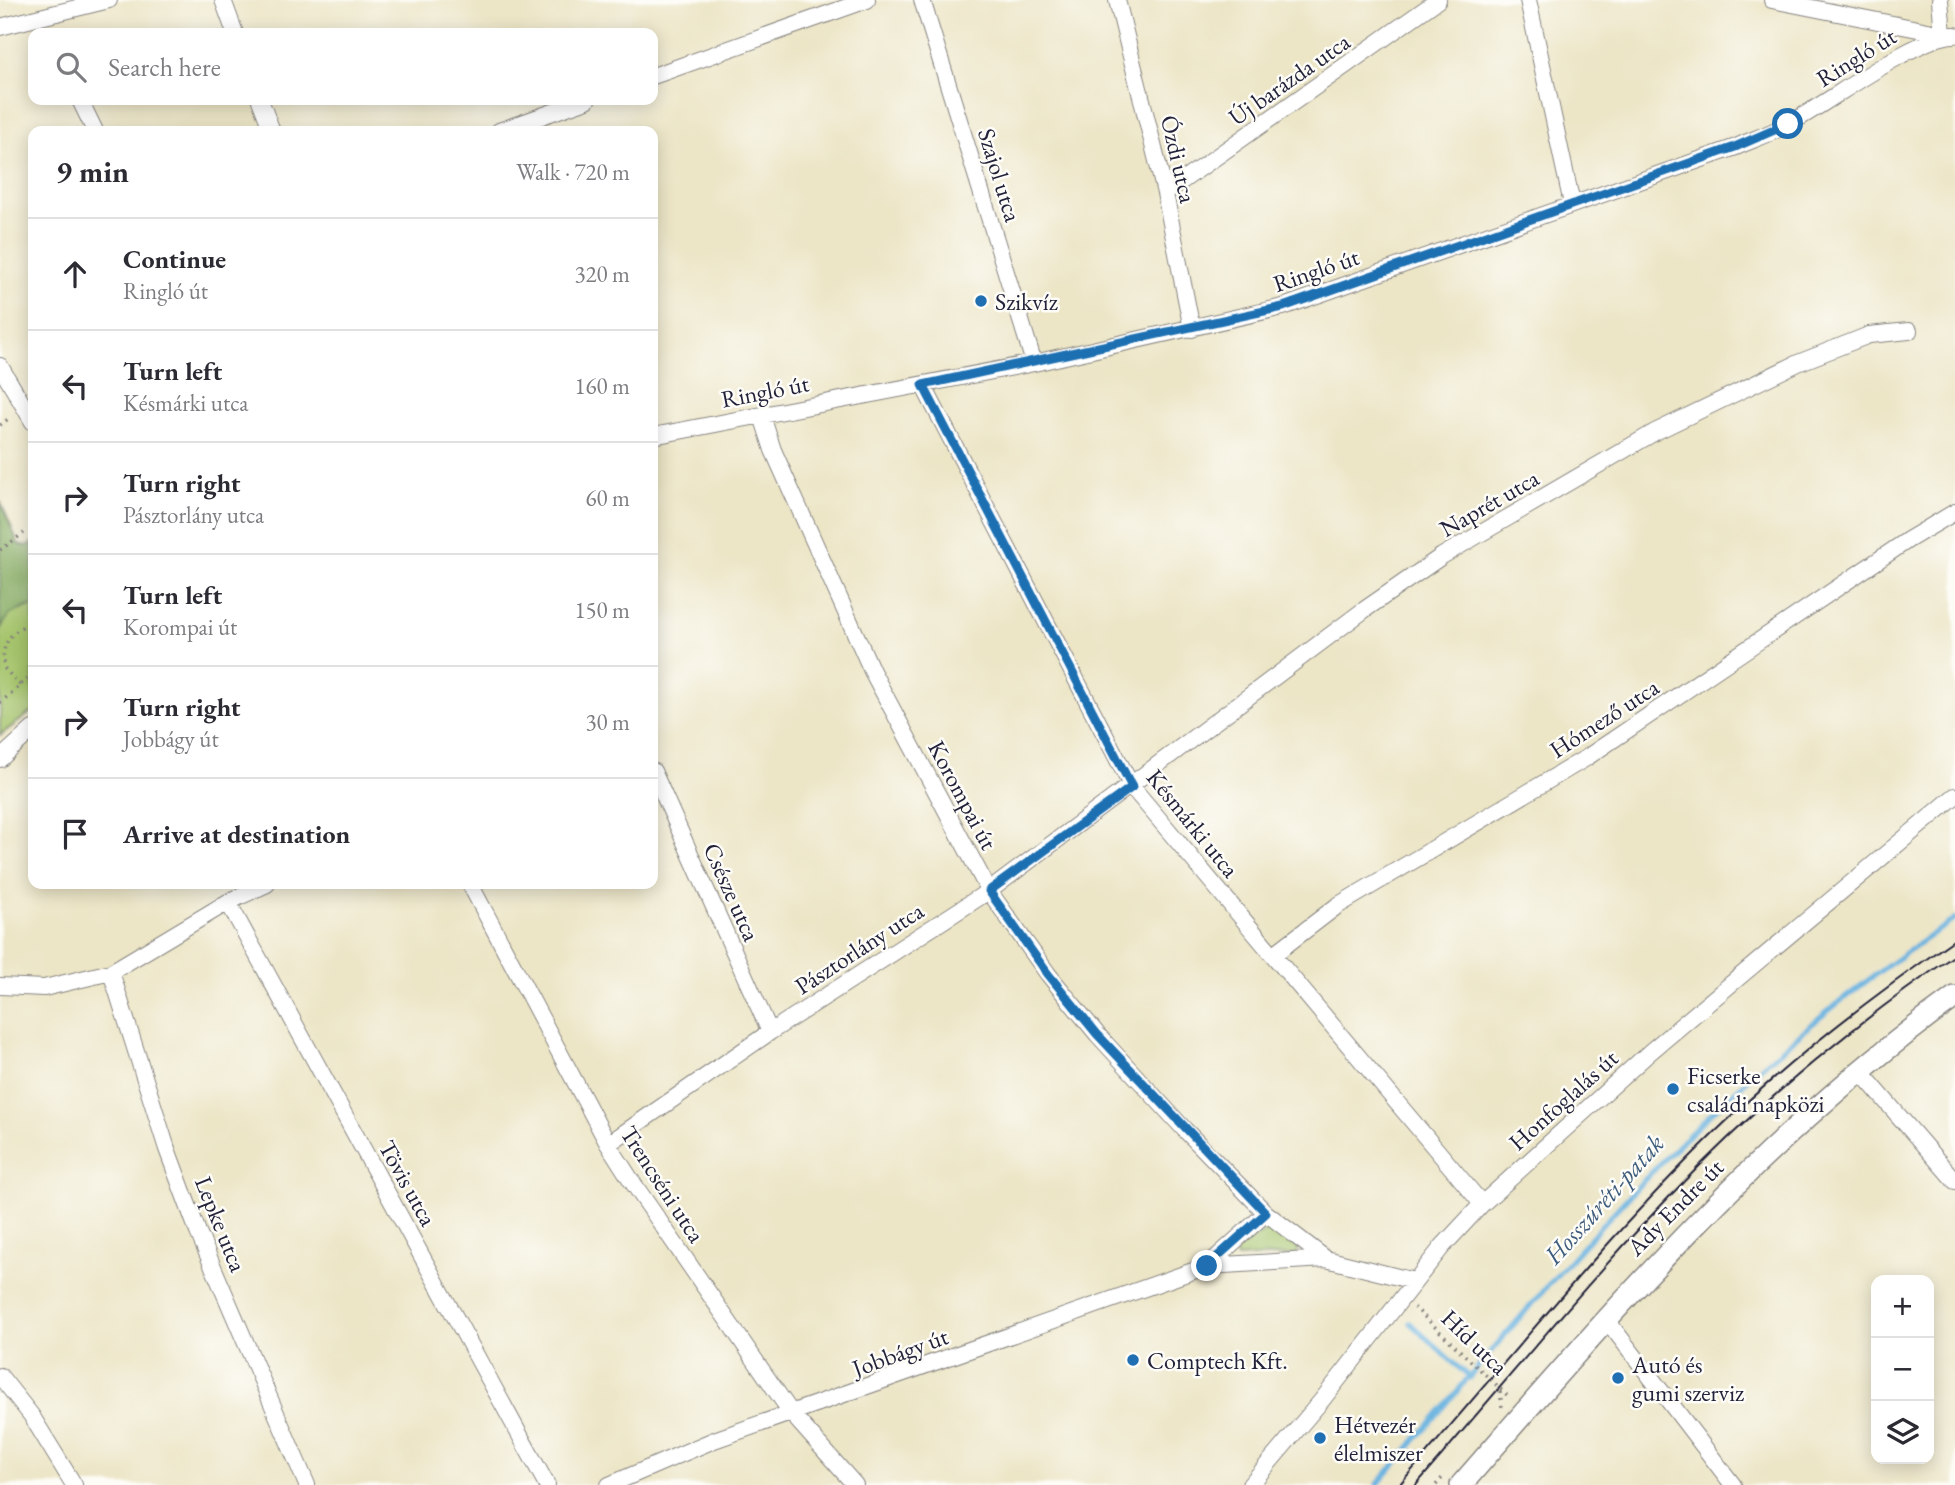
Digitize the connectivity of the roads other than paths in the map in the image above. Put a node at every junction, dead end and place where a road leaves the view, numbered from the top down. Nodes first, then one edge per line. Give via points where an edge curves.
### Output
1 (109, 0) edge
2 (223, 0) edge
3 (867, 0) edge
4 (922, 0) edge
5 (1117, 0) edge
6 (1438, 0) edge
7 (1528, 0) edge
8 (1772, 0) edge
9 (1940, 0) edge
10 (41, 17) junction
11 (0, 27) edge
12 (46, 28) edge
13 (233, 28) edge
14 (1949, 35) edge
15 (658, 74) edge
16 (82, 105) edge
17 (262, 105) edge
18 (573, 105) edge
19 (93, 126) edge
20 (270, 126) edge
21 (513, 126) edge
22 (1165, 193) junction
23 (1572, 204) junction
24 (1192, 329) junction
25 (1909, 331) dead end
26 (1034, 363) junction
27 (0, 366) edge
28 (923, 385) junction
29 (28, 400) edge
30 (762, 416) junction
31 (658, 435) edge
32 (1955, 512) edge
33 (28, 734) edge
34 (0, 759) edge
35 (658, 782) edge
36 (1132, 787) junction
37 (1955, 796) edge
38 (256, 889) edge
39 (473, 889) edge
40 (989, 891) junction
41 (228, 902) junction
42 (1273, 955) junction
43 (111, 972) junction
44 (0, 986) edge
45 (1955, 997) edge
46 (770, 1032) junction
47 (1859, 1070) junction
48 (608, 1144) junction
49 (1955, 1181) edge
50 (1482, 1204) junction
51 (1266, 1213) junction
52 (1326, 1259) junction
53 (1207, 1266) junction
54 (1414, 1282) junction
55 (1606, 1319) junction
56 (0, 1376) edge
57 (792, 1414) junction
58 (74, 1485) edge
59 (307, 1485) edge
60 (547, 1485) edge
61 (609, 1485) edge
62 (855, 1485) edge
63 (1251, 1485) edge
64 (1461, 1485) edge
65 (1734, 1485) edge

1 - 10 street
2 - 13 street
3 - 15 street
4 - 26 street, Szajol utca
5 - 22 street, Ózdi utca
6 - 22 street, Új barázda utca
7 - 23 street
8 - 14 street
9 - 14 street
10 - 11 street
10 - 12 street
14 - 23 street, Ringló út via 1914,47 1788,124
16 - 19 street
17 - 20 street
18 - 21 street
22 - 24 street, Ózdi utca
23 - 24 street, Ringló út via 1283,307
24 - 26 street, Ringló út
25 - 36 street, Naprét utca via 1870,335 1822,354 1655,432 1454,549 1364,610
26 - 28 street, Ringló út
27 - 29 street
28 - 30 street, Ringló út
28 - 36 street, Késmárki utca
30 - 31 street, Ringló út
30 - 40 street, Korompai út via 872,671
32 - 42 street, Hómező utca via 1586,758 1337,906
33 - 34 street
35 - 46 street, Csésze utca
36 - 40 street, Pásztorlány utca
36 - 42 street, Késmárki utca
37 - 50 street, Honfoglalás út via 1651,1051
38 - 41 street
39 - 48 street, Trencséni utca
40 - 46 street, Pásztorlány utca
40 - 51 street, Korompai út via 1097,1034
41 - 43 street
41 - 60 street, Tövis utca
42 - 50 street, Késmárki utca
43 - 44 street via 44,988
43 - 59 street, Lepke utca via 189,1208
45 - 47 street, Ady Endre út
46 - 48 street, Pásztorlány utca
47 - 49 street
47 - 55 street, Ady Endre út via 1694,1223
48 - 57 street, Trencséni utca
50 - 54 street, Honfoglalás út
51 - 52 street, Korompai út
51 - 53 street, Jobbágy út
52 - 53 street, Jobbágy út
52 - 54 street, Jobbágy út
53 - 57 street, Jobbágy út
54 - 63 street, Honfoglalás út
55 - 64 street, Ady Endre út
55 - 65 street
56 - 58 street via 31,1415
57 - 61 street, Jobbágy út via 714,1440
57 - 62 street, Trencséni utca

